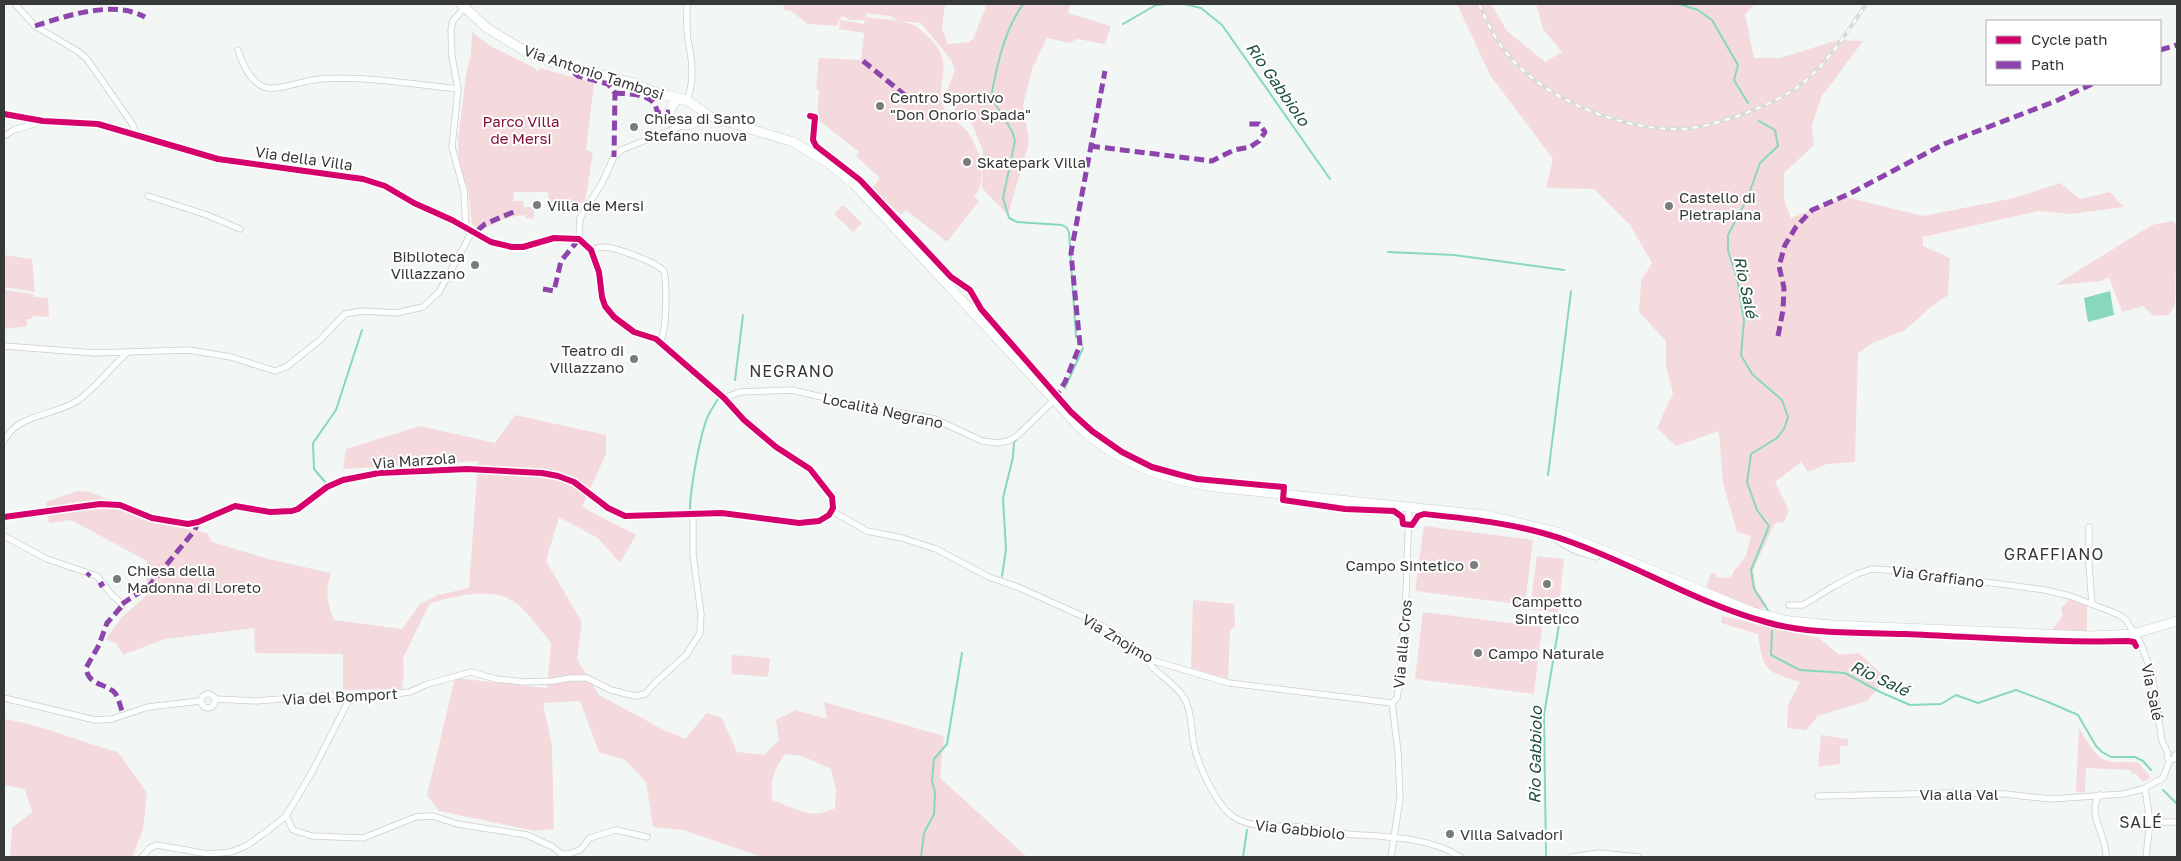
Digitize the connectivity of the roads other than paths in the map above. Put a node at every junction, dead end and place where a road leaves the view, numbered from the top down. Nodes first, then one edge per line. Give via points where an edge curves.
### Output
1 (15, 4) edge
2 (687, 4) edge
3 (463, 6) edge
4 (238, 50) dead end
5 (458, 89) junction
6 (657, 93) junction
7 (688, 101) junction
8 (670, 107) junction
9 (4, 114) edge
10 (709, 116) junction
11 (671, 119) junction
12 (42, 121) junction
13 (688, 124) junction
14 (136, 134) junction
15 (662, 134) junction
16 (4, 136) edge
17 (148, 196) dead end
18 (240, 229) dead end
19 (469, 230) junction
20 (579, 239) junction
21 (592, 250) junction
22 (660, 342) junction
23 (4, 346) edge
24 (127, 353) junction
25 (724, 398) junction
26 (1054, 400) junction
27 (4, 440) edge
28 (1409, 507) junction
29 (4, 512) edge
30 (830, 513) junction
31 (693, 514) junction
32 (7, 517) edge
33 (2089, 527) dead end
34 (4, 536) edge
35 (2092, 604) junction
36 (1790, 605) dead end
37 (121, 607) dead end
38 (2177, 621) edge
39 (2133, 634) junction
40 (1151, 660) junction
41 (4, 698) edge
42 (350, 698) junction
43 (200, 700) junction
44 (215, 700) junction
45 (1392, 703) junction
46 (2174, 757) edge
47 (2145, 789) junction
48 (2100, 795) junction
49 (1818, 796) dead end
50 (286, 816) junction
51 (2150, 822) junction
52 (2177, 822) edge
53 (648, 837) dead end
54 (1393, 837) junction
55 (142, 857) edge
56 (1391, 857) edge
57 (1460, 857) edge
58 (1572, 857) edge
59 (1638, 857) edge
60 (2106, 857) edge
61 (2146, 857) edge

1 - 14 street via 35,26 86,59 133,124
2 - 7 street via 692,64
3 - 5 street via 451,30
3 - 6 main road, Via Antonio Tambosi via 487,28 525,51
4 - 5 street via 242,63 255,81 266,88 280,88 308,80 348,78
5 - 19 street via 452,148 464,191
6 - 7 main road, Via Antonio Tambosi
6 - 8 main road
7 - 8 main road via 675,101
7 - 10 main road
7 - 13 main road via 696,116
8 - 11 main road
9 - 12 street
10 - 13 main road
10 - 26 main road via 793,142 845,176
11 - 13 main road via 676,124
11 - 15 street
12 - 14 street, Via della Villa via 98,124
12 - 16 street
13 - 15 street
14 - 19 street, Via della Villa via 218,159 371,181
15 - 20 street via 621,150 614,157 580,218
17 - 18 street
19 - 20 street, Via della Villa via 491,242 512,247 551,238
19 - 24 street via 439,292 423,307 396,313 362,311 345,314 319,341 281,370 272,372 231,357 189,350
20 - 21 street
21 - 22 street via 602,296 610,311 634,332 652,336
21 - 22 street via 602,247 626,252 656,264 664,271 665,331
22 - 25 street
23 - 24 street
24 - 27 street via 78,401 19,424
25 - 26 street, Località Negrano via 740,392 792,390 935,418 968,436 998,443 1017,436
25 - 30 street via 776,447 816,475 832,497 834,505
26 - 28 main road via 1104,448 1154,474 1214,487
28 - 39 main road via 1485,516 1548,529 1753,612 1790,621 2081,636
28 - 45 street, Via alla Cros via 1398,695
29 - 32 street
30 - 31 street, Via Marzola via 819,520 799,522 736,514
30 - 40 street, Via Znojmo via 867,531 936,549 989,577 1089,618
31 - 32 street, Via Marzola via 625,516 608,508 574,482 558,476 542,472 467,469 379,473 352,478 328,486 292,511 270,512 235,506 188,524 152,518 120,505 100,504
31 - 42 street, Via del Bomport via 700,633 686,656 645,694 635,696 611,690 587,678 525,682 471,672 410,692
33 - 35 street
34 - 37 street via 47,559 97,576 122,604
35 - 36 street, Via Graffiano via 2037,589 1872,569 1856,574 1803,605
35 - 39 street, Via Graffiano via 2121,616
38 - 39 main road
39 - 46 street, Via Salé via 2141,644 2152,674 2162,741
40 - 45 street, Via Znojmo via 1228,683
40 - 54 street, Via Gabbiolo via 1153,668 1187,704 1194,747 1223,809 1235,818 1254,825 1309,827 1344,834
41 - 43 street via 95,720 112,719 148,707
42 - 44 street, Via del Bomport
42 - 50 street
43 - 44 street via 208,693
43 - 44 street via 207,708 213,706
45 - 54 street, Via alla Cros via 1400,798
46 - 47 street via 2163,778
47 - 48 street
47 - 51 street
48 - 49 street, Via alla Val via 2051,800 2005,794 1953,793
48 - 60 street via 2095,807
50 - 53 street via 293,830 312,836 364,838 416,817 433,816 457,824 527,835 561,854 580,850 590,838 616,830
50 - 55 street via 246,846 231,852 208,854 157,845
51 - 52 street
51 - 61 street
54 - 56 street, Via alla Cros
54 - 57 street, Via Gabbiolo via 1446,849
58 - 59 street via 1599,853

